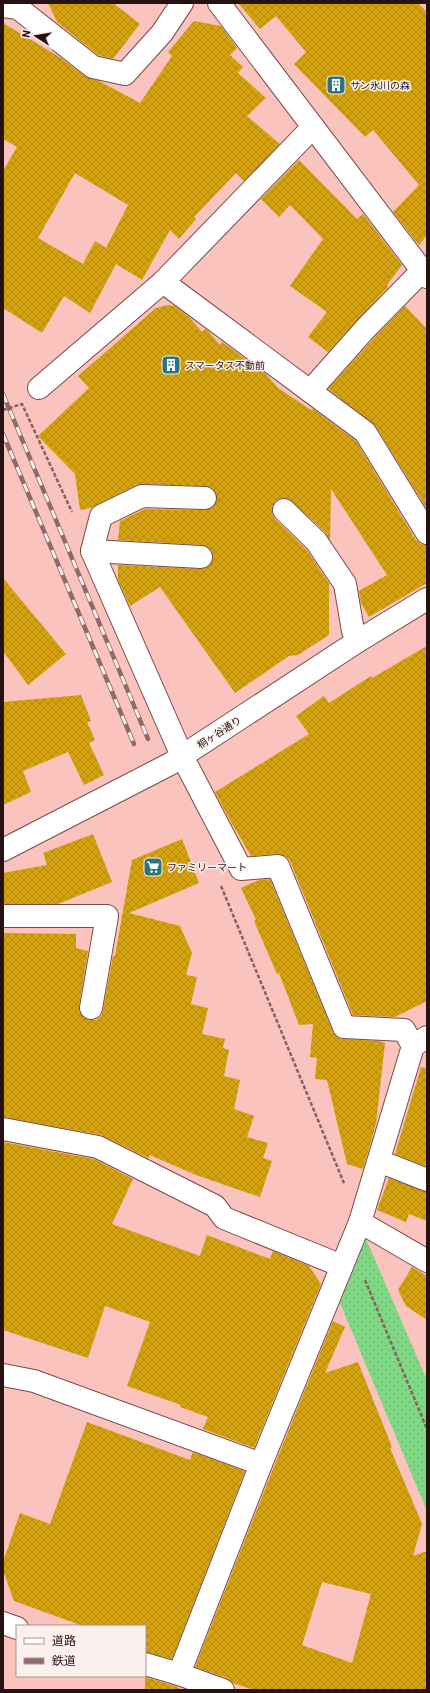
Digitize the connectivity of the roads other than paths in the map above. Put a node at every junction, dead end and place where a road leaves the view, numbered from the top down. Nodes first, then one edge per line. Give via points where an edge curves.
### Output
1 (182, 3) edge
2 (219, 3) edge
3 (3, 6) edge
4 (313, 127) junction
5 (425, 274) edge
6 (164, 282) junction
7 (39, 388) dead end
8 (310, 391) junction
9 (205, 498) dead end
10 (284, 510) dead end
11 (427, 533) edge
12 (92, 551) junction
13 (201, 557) dead end
14 (427, 599) edge
15 (358, 641) junction
16 (182, 756) junction
17 (3, 850) edge
18 (3, 916) edge
19 (91, 1008) dead end
20 (420, 1041) edge
21 (3, 1129) edge
22 (379, 1161) junction
23 (427, 1180) edge
24 (360, 1222) junction
25 (347, 1256) junction
26 (427, 1261) edge
27 (3, 1375) edge
28 (261, 1464) junction
29 (3, 1624) edge
30 (16, 1628) edge
31 (146, 1664) edge
32 (179, 1674) junction
33 (223, 1690) edge

1 - 3 street via 162,34 125,74 93,67 18,8
2 - 4 street
4 - 5 street
4 - 6 street
5 - 8 street via 366,328
6 - 7 street
6 - 8 street
8 - 11 street via 365,432
9 - 12 street via 142,496 101,516
10 - 15 street via 316,541 345,584 353,631
12 - 13 street
12 - 16 street
14 - 15 street, 桐ヶ谷通り
15 - 16 street, 桐ヶ谷通り
16 - 17 street, 桐ヶ谷通り
16 - 20 street via 241,869 278,866 344,1027 404,1030
18 - 19 street via 107,916
20 - 22 street
21 - 25 street via 98,1147 216,1206 224,1218
22 - 23 street
22 - 24 street
24 - 25 street
24 - 26 street
25 - 28 street
27 - 28 street via 34,1381
28 - 32 street
29 - 30 street
31 - 32 street
32 - 33 street

